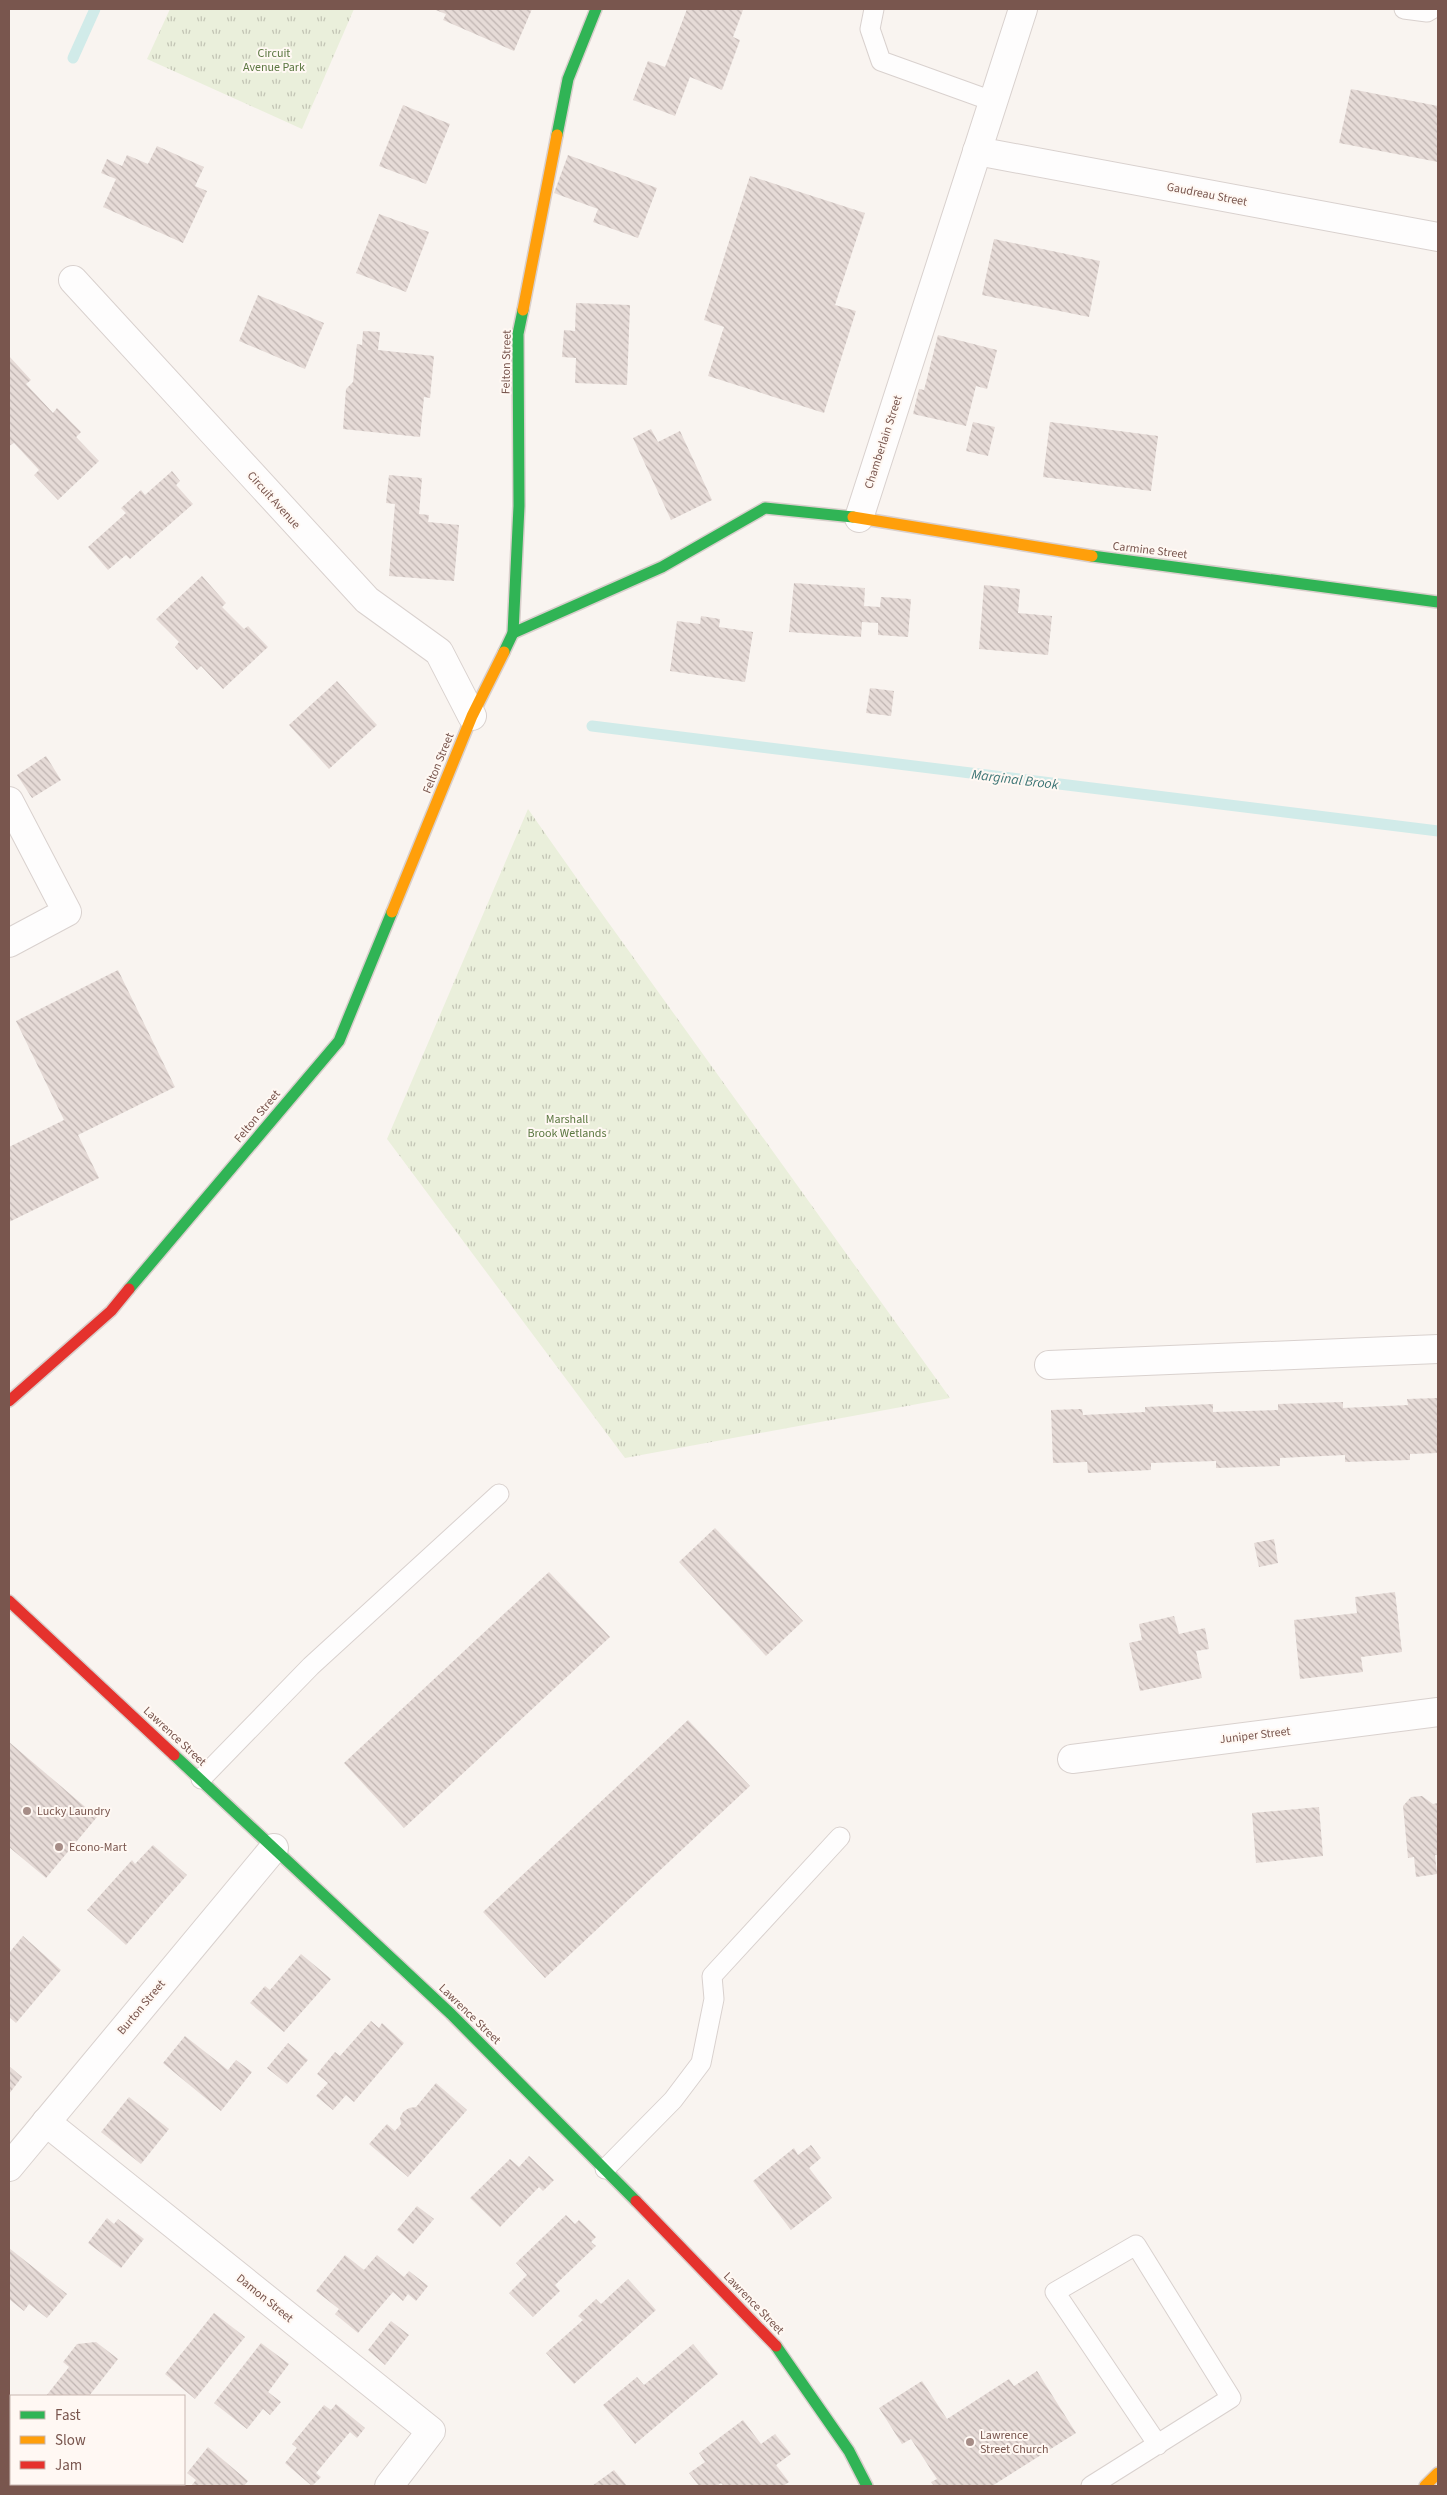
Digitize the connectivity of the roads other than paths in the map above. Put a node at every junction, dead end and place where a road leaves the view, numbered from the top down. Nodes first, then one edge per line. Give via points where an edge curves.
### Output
1 (596, 9) edge
2 (874, 9) edge
3 (1023, 9) edge
4 (1404, 9) edge
5 (1432, 9) edge
6 (992, 101) junction
7 (976, 151) junction
8 (1438, 237) edge
9 (73, 280) dead end
10 (859, 518) junction
11 (1438, 602) edge
12 (513, 633) junction
13 (472, 716) junction
14 (9, 802) edge
15 (9, 943) edge
16 (1438, 1349) edge
17 (1049, 1365) dead end
18 (9, 1401) edge
19 (499, 1494) dead end
20 (9, 1601) edge
21 (1438, 1712) edge
22 (1072, 1759) dead end
23 (201, 1779) junction
24 (840, 1837) dead end
25 (274, 1848) junction
26 (46, 2122) junction
27 (9, 2167) edge
28 (605, 2169) junction
29 (1158, 2445) junction
30 (1438, 2473) edge
31 (389, 2486) edge
32 (866, 2486) edge
33 (1091, 2486) edge
34 (1425, 2486) edge

1 - 12 street, Felton Street via 568,79 518,334 519,506
2 - 6 lane via 870,29 881,61
3 - 6 street, Chamberlain Street
4 - 5 lane via 1427,12
6 - 7 street, Chamberlain Street
7 - 8 street, Gaudreau Street
7 - 10 street, Chamberlain Street
9 - 13 street, Circuit Avenue via 367,600 440,652
10 - 11 street, Carmine Street via 1046,550
10 - 12 street via 765,508 662,567
12 - 13 street, Felton Street
13 - 18 street, Felton Street via 339,1041 110,1311
14 - 15 street via 67,912
16 - 17 street
19 - 23 lane via 311,1666
20 - 23 street, Lawrence Street
21 - 22 street, Juniper Street
23 - 25 street, Lawrence Street
24 - 28 lane via 712,1976 714,1999 701,2063 673,2100
25 - 26 street, Burton Street
25 - 28 street, Lawrence Street via 451,2014
26 - 27 street, Burton Street
26 - 31 street, Damon Street via 430,2431
28 - 32 street, Lawrence Street via 777,2347 849,2451
29 - 29 lane via 1231,2398 1136,2245 1055,2292
29 - 33 lane
30 - 34 street

